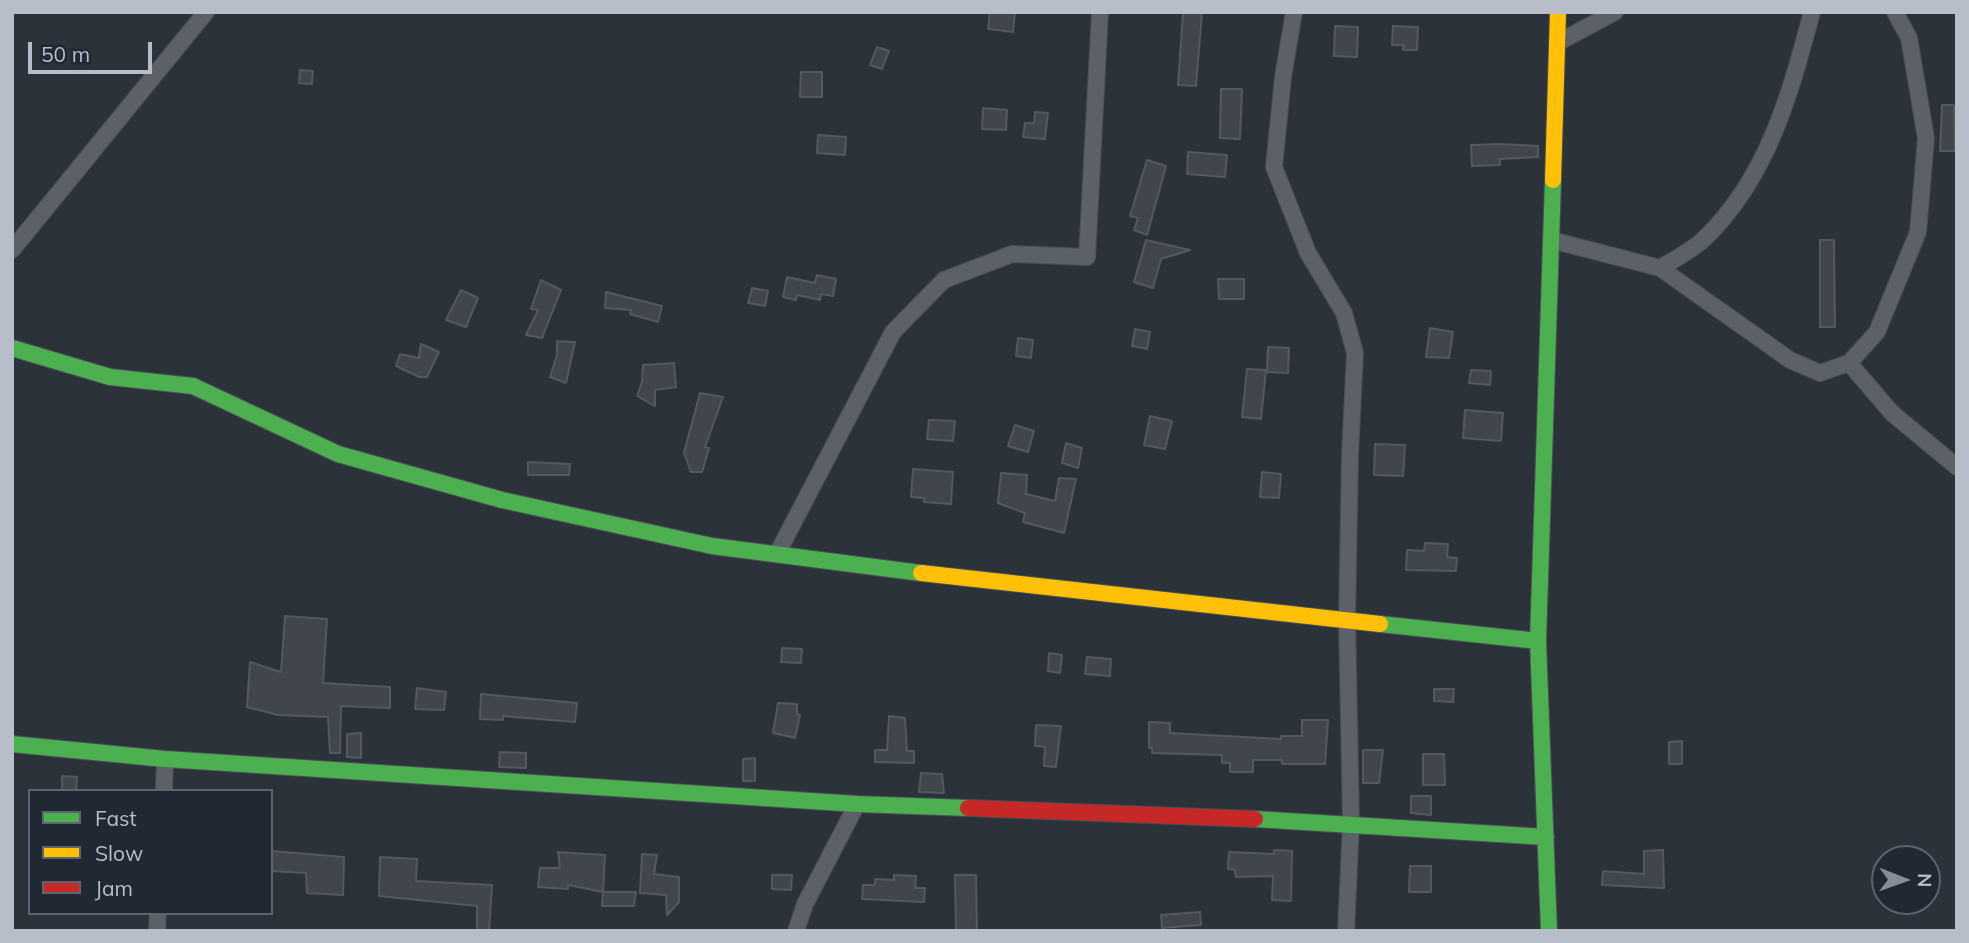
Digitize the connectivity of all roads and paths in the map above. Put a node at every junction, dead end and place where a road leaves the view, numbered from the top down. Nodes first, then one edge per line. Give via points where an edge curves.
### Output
1 (206, 12) edge
2 (1102, 12) edge
3 (1294, 12) edge
4 (1558, 12) edge
5 (1615, 12) edge
6 (1812, 12) edge
7 (1895, 12) edge
8 (1557, 43) junction
9 (1551, 240) junction
10 (12, 250) edge
11 (1660, 268) junction
12 (12, 348) edge
13 (1849, 363) junction
14 (1957, 467) edge
15 (777, 554) junction
16 (1347, 620) junction
17 (1538, 641) junction
18 (12, 744) edge
19 (166, 759) junction
20 (164, 789) edge
21 (856, 804) junction
22 (1351, 822) junction
23 (1546, 837) junction
24 (796, 931) edge
25 (1346, 931) edge
26 (1549, 931) edge

1 - 10 street
2 - 15 street via 1087,257 1012,254 944,280 893,332
3 - 16 street via 1274,167 1308,253 1344,313 1355,353
4 - 8 street
5 - 8 street
6 - 11 street via 1778,130 1752,181 1704,239
7 - 13 street via 1909,38 1926,138 1918,232 1877,332
8 - 9 street
9 - 11 street
9 - 17 street
11 - 13 street via 1790,360 1820,373
12 - 15 street via 110,377 193,386 338,454 502,500 712,546
13 - 14 street via 1892,413
15 - 16 street
16 - 17 street
16 - 22 street
17 - 23 street
18 - 19 street
19 - 20 street
19 - 21 street
21 - 22 street
21 - 24 street
22 - 23 street
22 - 25 street
23 - 26 street

